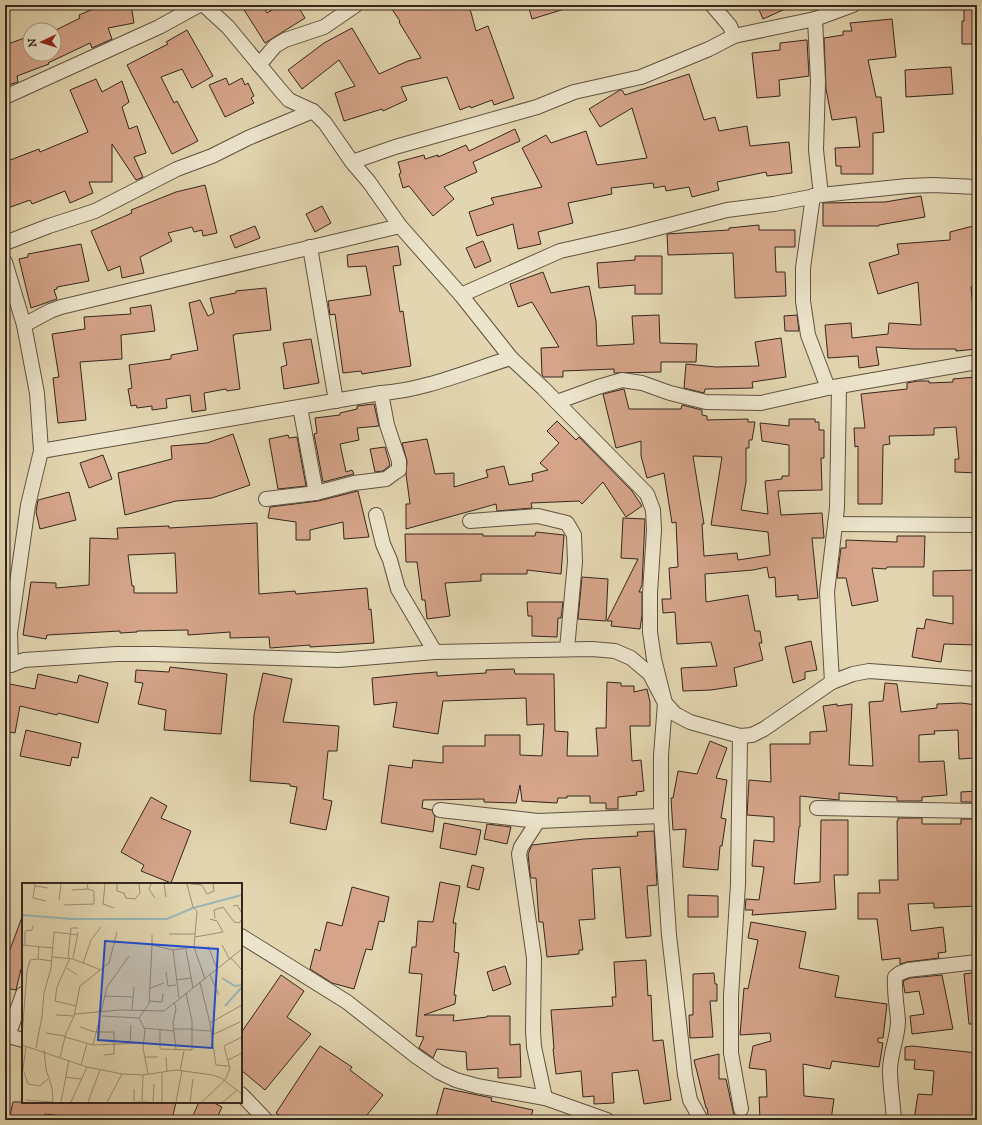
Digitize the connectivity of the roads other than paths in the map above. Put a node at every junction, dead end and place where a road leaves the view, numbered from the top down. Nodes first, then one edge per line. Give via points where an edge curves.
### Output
1 (199, 5) edge
2 (204, 5) edge
3 (356, 5) edge
4 (712, 5) edge
5 (852, 5) edge
6 (815, 19) junction
7 (734, 36) junction
8 (259, 65) junction
9 (5, 97) edge
10 (313, 111) junction
11 (352, 162) junction
12 (977, 188) edge
13 (817, 195) junction
14 (400, 226) junction
15 (5, 243) edge
16 (310, 247) junction
17 (5, 262) edge
18 (461, 296) junction
19 (24, 325) junction
20 (510, 358) junction
21 (977, 362) edge
22 (834, 387) junction
23 (381, 393) junction
24 (336, 401) junction
25 (557, 402) junction
26 (300, 407) junction
27 (41, 451) junction
28 (316, 493) junction
29 (266, 499) dead end
30 (376, 515) dead end
31 (470, 521) dead end
32 (836, 524) junction
33 (977, 525) edge
34 (567, 649) junction
35 (435, 652) junction
36 (8, 665) edge
37 (977, 679) edge
38 (832, 682) junction
39 (665, 703) junction
40 (740, 736) junction
41 (817, 808) dead end
42 (440, 810) dead end
43 (977, 811) edge
44 (661, 816) junction
45 (538, 821) junction
46 (242, 937) edge
47 (977, 962) edge
48 (22, 996) edge
49 (6, 1035) edge
50 (22, 1040) edge
51 (242, 1095) edge
52 (545, 1098) junction
53 (741, 1109) dead end
54 (266, 1120) edge
55 (607, 1120) edge
56 (700, 1120) edge
57 (894, 1120) edge

1 - 9 street via 159,27
2 - 8 street via 228,27
3 - 8 street via 324,27 275,46
4 - 7 street via 730,26
5 - 6 street
6 - 7 street
6 - 13 street via 818,81
7 - 11 street via 641,77 574,92 537,107 395,147
8 - 10 street via 289,100
10 - 11 street via 325,123
10 - 15 street via 177,169 95,212
11 - 14 street
12 - 13 street via 907,186
13 - 18 street via 727,210 570,248
13 - 22 street via 803,268 803,301 808,335
14 - 16 street
14 - 18 street
16 - 19 street via 61,307
16 - 24 street
17 - 19 street
18 - 20 street
19 - 27 street via 37,393
20 - 23 street via 422,386
20 - 25 street
21 - 22 street
22 - 25 street via 761,404 706,402 642,383 622,380
22 - 32 street via 838,489
23 - 24 street
23 - 28 street via 387,425 399,461 399,470 386,479 354,483
24 - 26 street
25 - 39 street via 647,494 653,510 650,632
26 - 27 street
26 - 28 street
27 - 36 street via 28,505
28 - 29 street
30 - 35 street via 382,544 390,560 398,589
31 - 34 street via 538,516 567,524 574,535 575,562
32 - 33 street
32 - 38 street via 827,592
34 - 35 street
34 - 39 street via 615,651 631,658 650,674
35 - 36 street via 333,660 117,654 24,660
37 - 38 street via 869,671
38 - 40 street via 764,730
39 - 40 street via 675,714 690,722
39 - 44 street via 661,756
40 - 53 street via 738,884 731,996 731,1053
41 - 43 street
42 - 45 street
44 - 45 street
44 - 56 street via 669,935 685,1075 690,1100
45 - 52 street via 519,854 534,958 534,1047
46 - 52 street via 347,1002 417,1058 439,1072 478,1086
47 - 57 street via 908,970 895,977 897,1026 890,1071
48 - 49 street
49 - 50 street
51 - 54 street
52 - 55 street

